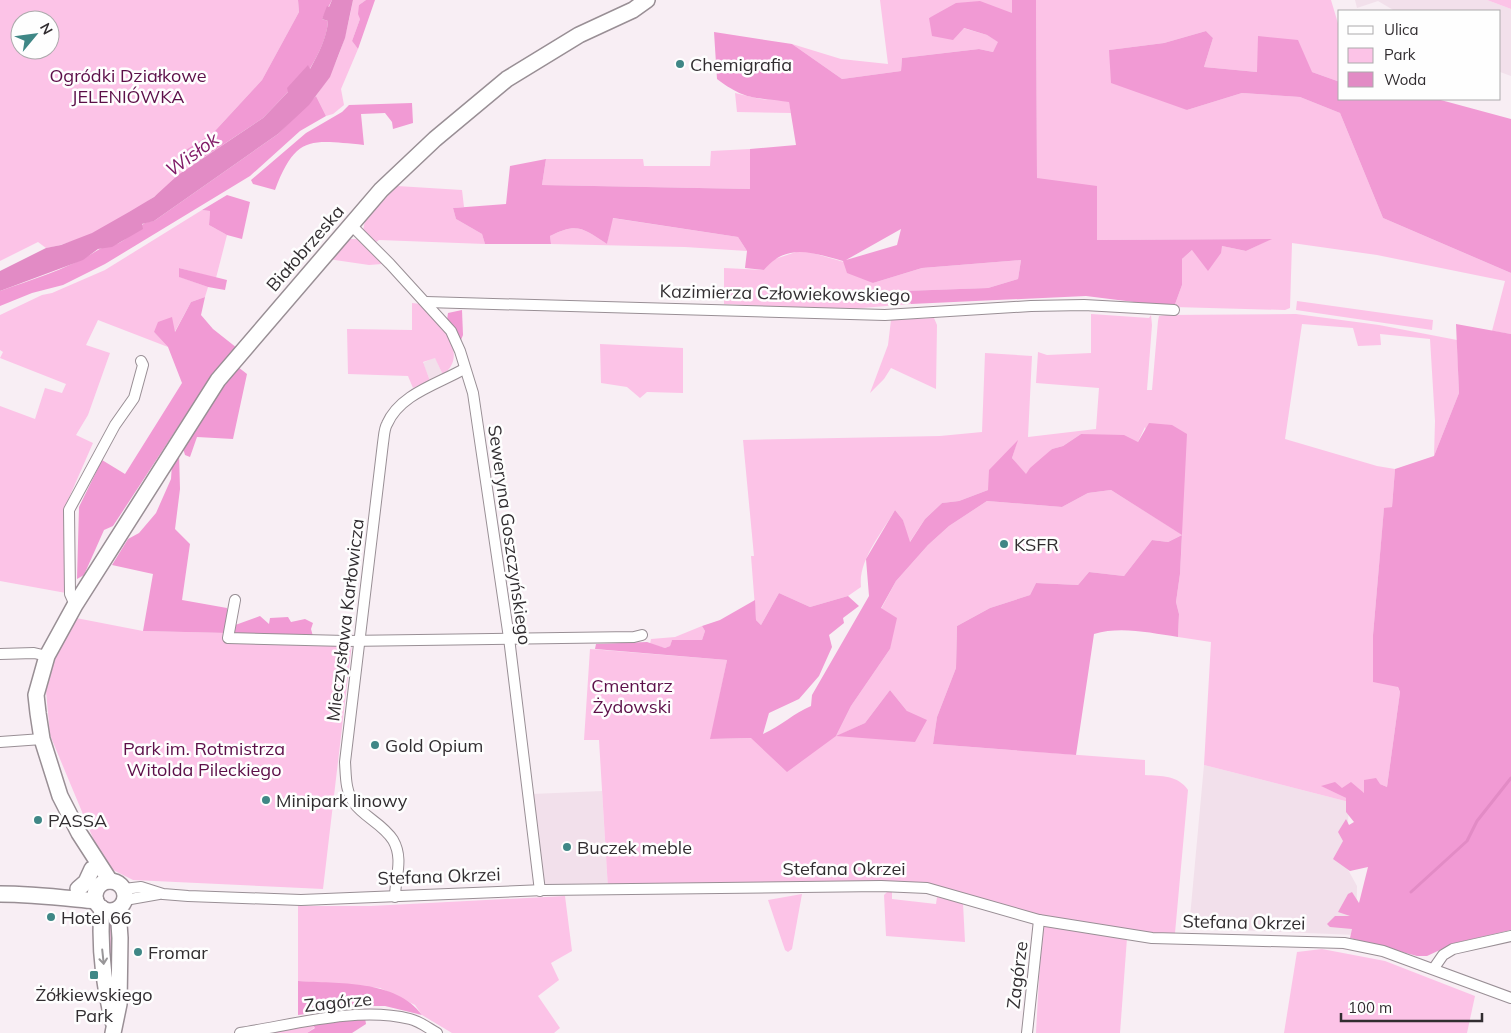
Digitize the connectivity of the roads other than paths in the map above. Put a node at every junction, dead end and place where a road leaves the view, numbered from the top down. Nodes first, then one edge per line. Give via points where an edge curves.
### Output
1 (647, 0) edge
2 (351, 225) junction
3 (426, 302) junction
4 (1174, 310) dead end
5 (141, 362) dead end
6 (464, 369) junction
7 (235, 600) dead end
8 (75, 605) junction
9 (642, 634) dead end
10 (509, 638) junction
11 (358, 640) junction
12 (0, 654) edge
13 (47, 656) junction
14 (42, 739) junction
15 (0, 742) edge
16 (79, 833) junction
17 (92, 869) junction
18 (78, 890) junction
19 (540, 891) junction
20 (101, 893) junction
21 (0, 894) edge
22 (42, 895) junction
23 (394, 897) junction
24 (122, 899) junction
25 (1040, 920) junction
26 (1511, 936) edge
27 (1434, 968) junction
28 (1511, 998) edge
29 (114, 1029) edge
30 (242, 1033) edge
31 (437, 1033) edge
32 (1027, 1033) edge

1 - 2 street, Białobrzeska via 574,38 507,79 394,177
2 - 3 street, Seweryna Goszczyńskiego
2 - 8 street, Białobrzeska via 218,380
3 - 4 street, Kazimierza Człowiekowskiego via 885,315 1084,305
3 - 6 street, Seweryna Goszczyńskiego via 451,331
5 - 8 street via 142,373 134,398 115,425 69,510 70,594
6 - 10 street, Seweryna Goszczyńskiego via 473,393
6 - 11 street, Mieczysława Karłowicza via 412,395 400,404 386,424
7 - 11 street via 228,638
8 - 13 street, Białobrzeska
9 - 10 street via 634,637
10 - 11 street
10 - 19 street, Seweryna Goszczyńskiego
11 - 23 street, Mieczysława Karłowicza via 345,762 346,786 354,803 376,820 394,841 400,865
12 - 13 street
13 - 14 street, Białobrzeska via 36,695
14 - 15 street
14 - 16 street, Białobrzeska via 60,796
16 - 17 street, Białobrzeska
16 - 20 street, Białobrzeska
17 - 18 street
17 - 20 street, Białobrzeska
18 - 20 street
18 - 22 street
19 - 23 street, Stefana Okrzei
19 - 25 street, Stefana Okrzei via 927,888
20 - 22 street via 52,898
20 - 24 street via 120,885
20 - 24 street via 110,911
20 -> 29 street via 100,926
21 - 22 street
23 - 24 street, Stefana Okrzei via 301,900 163,894
24 - 29 street via 119,1004
25 - 27 street, Stefana Okrzei via 1152,938 1344,943 1383,951
25 - 32 street, Zagórze
26 - 27 street via 1453,949
27 - 28 street, Stefana Okrzei
30 - 31 street, Zagórze via 378,1013 412,1019

